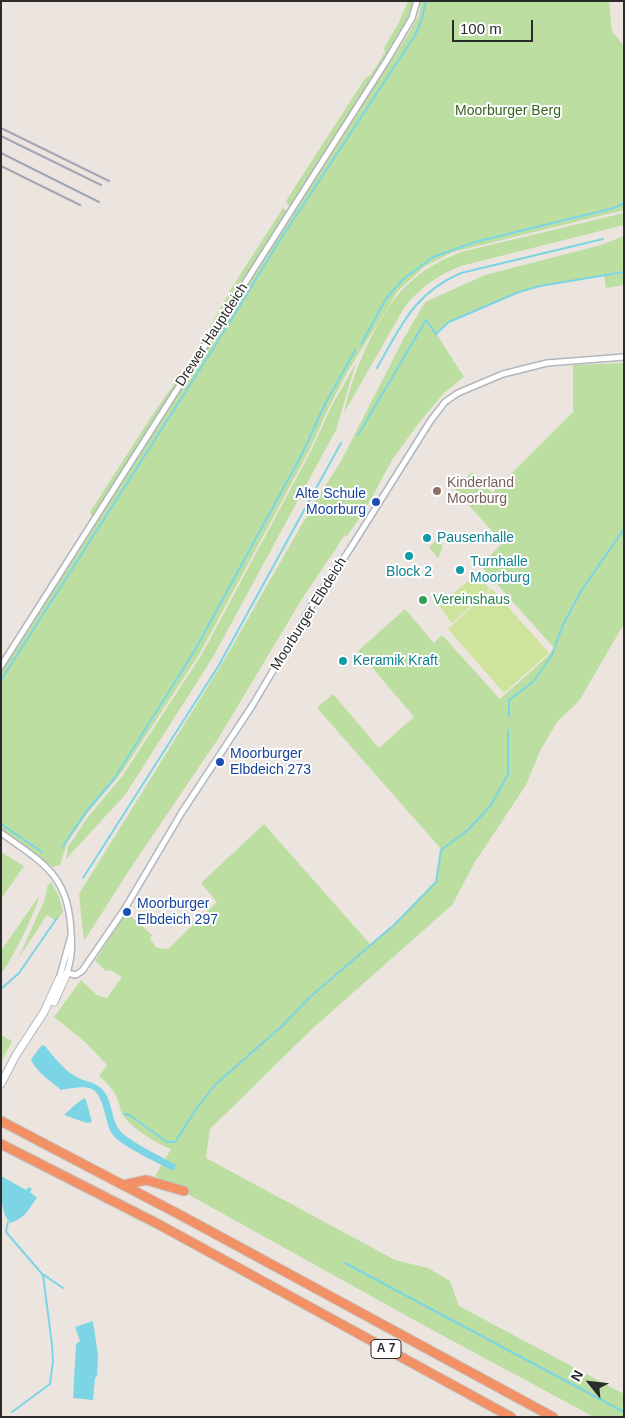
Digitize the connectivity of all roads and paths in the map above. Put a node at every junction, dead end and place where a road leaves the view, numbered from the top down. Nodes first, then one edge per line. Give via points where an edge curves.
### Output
1 (417, 1) edge
2 (624, 358) edge
3 (1, 666) edge
4 (1, 833) edge
5 (72, 934) junction
6 (67, 974) junction
7 (59, 979) junction
8 (34, 1028) junction
9 (1, 1084) edge
10 (1, 1121) edge
11 (1, 1144) edge
12 (123, 1185) junction
13 (184, 1190) dead end
14 (511, 1417) edge
15 (553, 1417) edge

1 - 3 street, Drewer Hauptdeich via 412,18 387,60
2 - 6 street, Moorburger Elbdeich via 546,363 471,386 445,402 324,586 124,910 82,970 76,975
4 - 5 street via 41,861 54,875 70,907
5 - 6 street
5 - 7 street
6 - 7 street, Moorburger Elbdeich
6 - 8 street via 50,1010
7 - 8 street
8 - 9 street
10 - 12 highway, A 7
11 - 14 highway, A 7 via 158,1224
12 - 13 highway via 146,1180
12 - 15 highway, A 7

